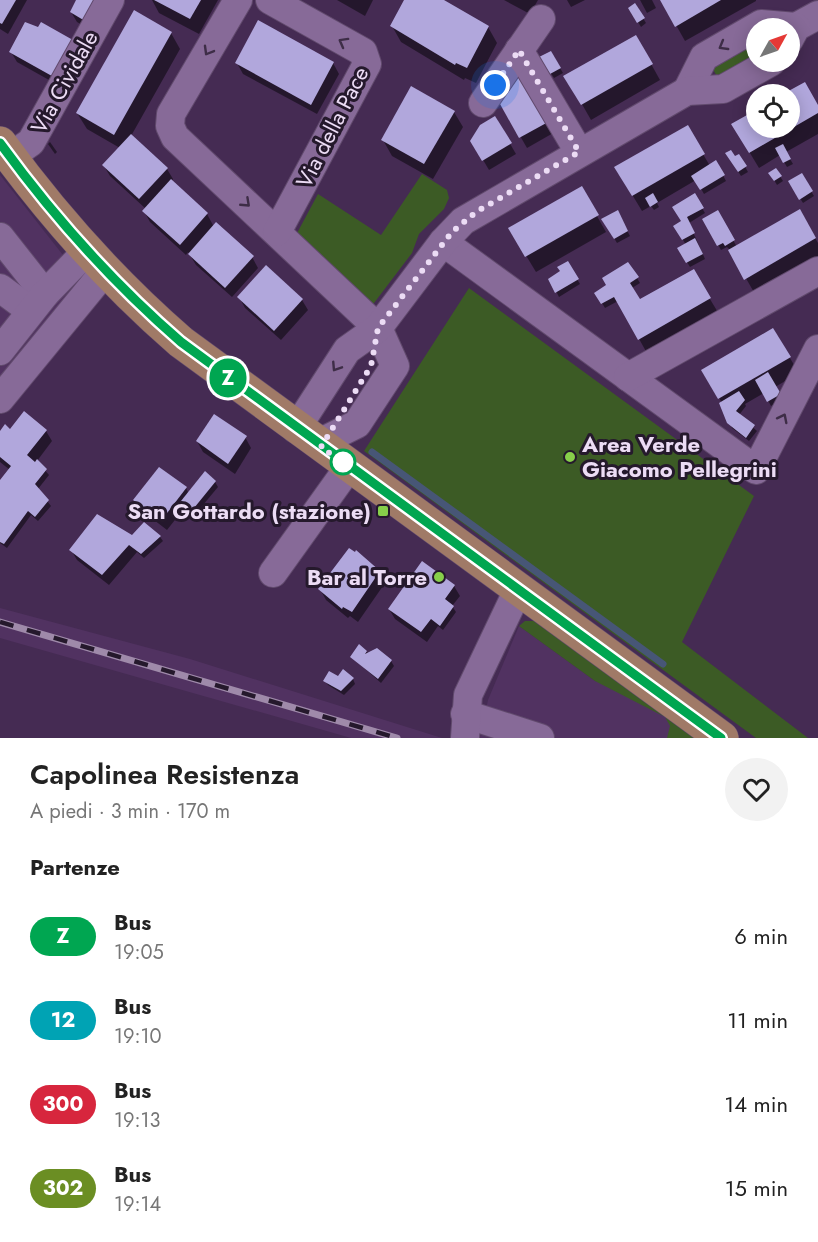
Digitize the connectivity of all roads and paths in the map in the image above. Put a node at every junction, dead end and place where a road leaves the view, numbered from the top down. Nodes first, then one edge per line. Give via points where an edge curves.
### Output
1 (110, 0) edge
2 (238, 0) edge
3 (270, 0) edge
4 (541, 19) dead end
5 (801, 27) edge
6 (519, 50) junction
7 (753, 72) edge
8 (687, 91) junction
9 (483, 102) dead end
10 (5, 150) edge
11 (579, 152) junction
12 (277, 232) junction
13 (0, 237) edge
14 (443, 242) junction
15 (96, 261) junction
16 (818, 272) edge
17 (0, 288) edge
18 (38, 302) junction
19 (378, 328) junction
20 (818, 349) edge
21 (0, 351) edge
22 (628, 377) junction
23 (0, 399) edge
24 (315, 438) junction
25 (349, 467) junction
26 (273, 573) dead end
27 (518, 590) junction
28 (465, 726) edge
29 (540, 738) edge
30 (722, 738) edge

1 - 10 street, Via Cividale via 31,142
2 -> 12 street via 171,114 170,126 175,137
12 -> 3 street, Via della Pace via 367,64 363,52
4 - 6 street
5 -> 8 street via 761,24 704,57
6 - 9 street
6 - 11 street
7 - 8 street via 723,89
8 - 11 street
10 - 15 main road, Via Cividale
11 - 14 street via 476,212
12 - 19 street
13 - 18 street
14 - 19 street
14 - 22 street
15 - 18 street
15 - 23 street
15 - 24 main road, Via Cividale via 181,342
16 - 22 street
17 - 18 street
18 - 21 street
19 - 24 street via 347,350
19 - 24 street via 395,366 357,424
22 -> 20 street via 756,470
24 - 25 main road, Via Cividale
25 - 26 street
25 - 27 main road, Via Cividale
27 - 28 street via 471,689
27 - 30 main road, Via Cividale
28 - 29 street

